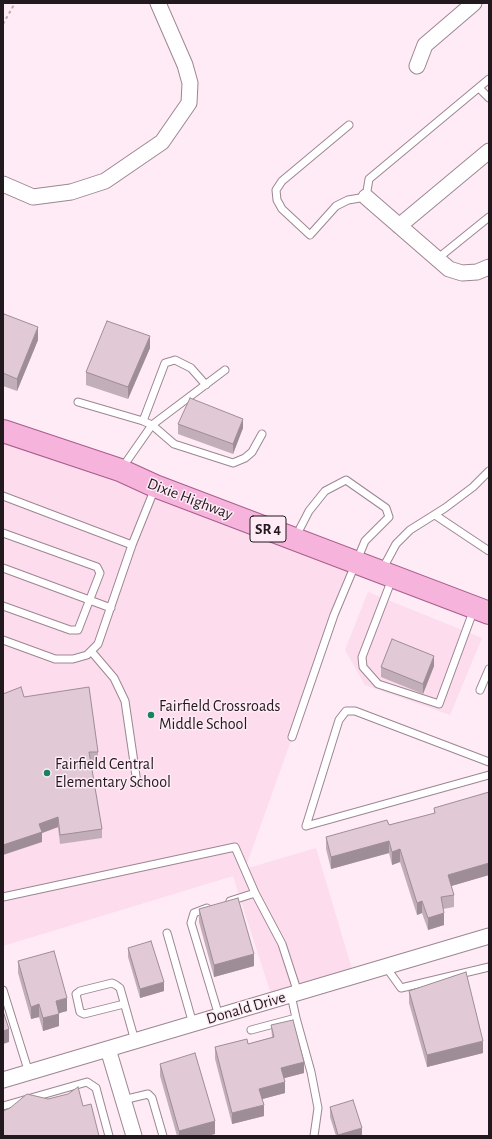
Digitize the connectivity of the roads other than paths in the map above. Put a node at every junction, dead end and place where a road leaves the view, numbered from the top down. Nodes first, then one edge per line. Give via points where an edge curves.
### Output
1 (158, 3) edge
2 (474, 3) edge
3 (418, 66) dead end
4 (489, 79) edge
5 (478, 88) junction
6 (489, 98) edge
7 (349, 125) dead end
8 (489, 151) edge
9 (3, 184) edge
10 (366, 197) junction
11 (489, 217) edge
12 (399, 226) junction
13 (437, 259) junction
14 (489, 267) edge
15 (225, 370) dead end
16 (206, 385) junction
17 (78, 402) dead end
18 (143, 421) junction
19 (152, 425) junction
20 (3, 431) edge
21 (262, 434) dead end
22 (120, 470) junction
23 (489, 471) edge
24 (155, 486) junction
25 (3, 496) edge
26 (435, 514) junction
27 (3, 534) edge
28 (294, 539) junction
29 (132, 545) junction
30 (489, 551) edge
31 (355, 562) junction
32 (3, 568) edge
33 (387, 574) junction
34 (90, 600) junction
35 (3, 606) edge
36 (111, 608) junction
37 (482, 610) edge
38 (3, 640) edge
39 (91, 651) junction
40 (489, 669) edge
41 (480, 690) dead end
42 (292, 737) dead end
43 (489, 762) edge
44 (489, 776) edge
45 (137, 783) dead end
46 (254, 893) junction
47 (3, 897) edge
48 (224, 903) edge
49 (216, 905) edge
50 (167, 933) dead end
51 (489, 936) edge
52 (386, 966) junction
53 (489, 967) edge
54 (3, 990) edge
55 (295, 994) junction
56 (124, 1004) junction
57 (219, 1016) junction
58 (296, 1018) junction
59 (193, 1024) junction
60 (251, 1030) dead end
61 (135, 1041) junction
62 (108, 1049) junction
63 (29, 1072) junction
64 (3, 1080) edge
65 (123, 1100) junction
66 (3, 1106) edge
67 (109, 1136) edge
68 (134, 1136) edge
69 (163, 1136) edge
70 (314, 1136) edge

1 - 9 street via 185,65 190,84 189,103 162,142 105,181 71,192 33,197
2 - 3 street via 424,45
4 - 5 lane
5 - 6 lane
5 - 10 lane via 369,179
7 - 10 lane via 282,181 276,190 277,200 282,209 310,235 336,206 348,200
8 - 12 street
10 - 12 street
11 - 13 lane
12 - 13 street
13 - 14 street via 449,270 462,273 477,272
15 - 16 lane
16 - 18 lane via 191,368 175,360 165,363
16 - 19 lane
17 - 18 lane
18 - 19 lane
19 - 21 lane via 174,444 233,463 252,452
19 - 22 lane
20 - 22 main road, Dixie Highway / SR 4
22 - 24 main road, Dixie Highway / SR 4
23 - 26 lane via 473,487
24 - 28 main road, Dixie Highway / SR 4
24 - 29 lane
25 - 29 lane
26 - 30 lane
26 - 33 lane via 410,530 396,544
27 - 34 lane via 97,567 100,573
28 - 31 main road, Dixie Highway / SR 4
28 - 31 lane via 309,511 325,491 346,480 386,508 389,518 365,541
29 - 36 lane
31 - 33 main road, Dixie Highway / SR 4
31 - 42 lane
32 - 34 lane
33 - 37 main road, Dixie Highway / SR 4
33 - 37 lane via 378,616 362,657 363,667 378,684 438,704
34 - 35 lane via 78,630 70,630
34 - 36 lane
36 - 39 lane via 98,644
38 - 39 lane via 55,659 73,659 87,655
39 - 45 lane via 114,678 126,701
40 - 41 lane
43 - 44 lane via 355,711 346,711 339,720 306,826
46 - 47 lane via 235,847
46 - 48 lane
46 - 55 lane via 282,944
49 - 57 lane via 194,912 191,923
50 - 59 lane
51 - 52 street, Donald Drive
52 - 53 lane via 401,988
52 - 55 street, Donald Drive
54 - 63 lane
55 - 57 street, Donald Drive
55 - 58 lane
56 - 56 lane via 120,988 112,983 76,994 80,1012 84,1014
56 - 61 lane
57 - 59 street, Donald Drive
58 - 60 lane
58 - 70 lane via 318,1108
59 - 61 street, Donald Drive
61 - 62 street, Donald Drive
62 - 63 street, Donald Drive
62 - 65 street
63 - 64 street, Donald Drive
65 - 68 street
65 - 69 lane via 148,1094 152,1098
66 - 67 lane via 87,1082 96,1088

